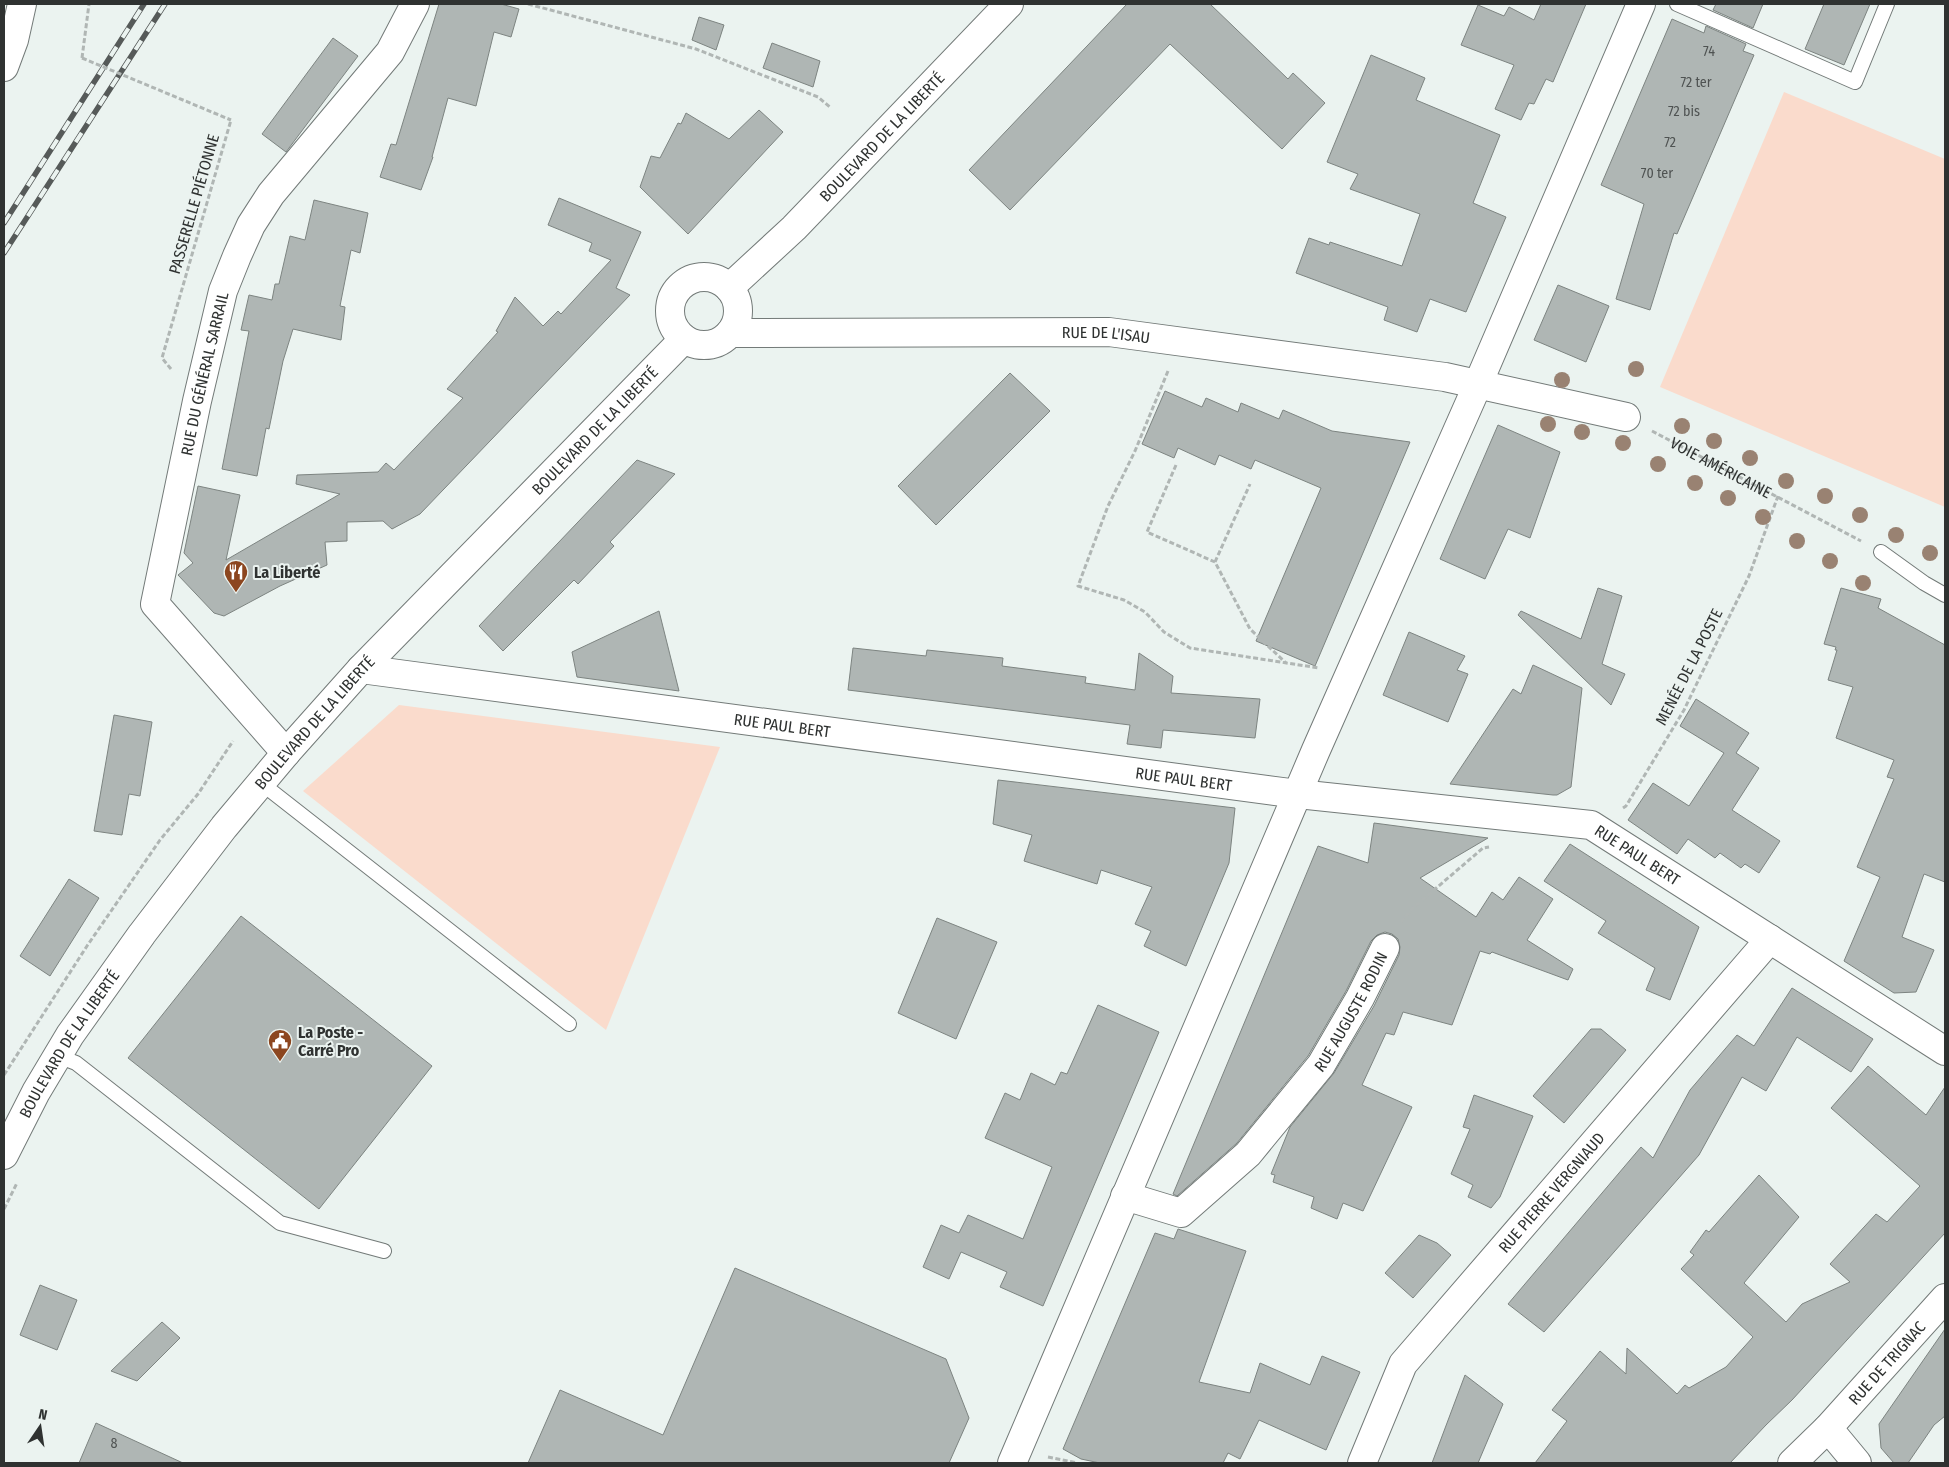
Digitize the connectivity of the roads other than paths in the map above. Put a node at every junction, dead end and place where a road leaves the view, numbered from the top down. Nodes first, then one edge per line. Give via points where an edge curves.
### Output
1 (22, 4) edge
2 (415, 4) edge
3 (1009, 4) edge
4 (1641, 4) edge
5 (1676, 4) edge
6 (1887, 4) edge
7 (4, 66) edge
8 (729, 288) junction
9 (730, 333) junction
10 (684, 339) junction
11 (1478, 384) junction
12 (1626, 417) road end
13 (1881, 552) road end
14 (1945, 595) edge
15 (361, 669) junction
16 (286, 753) junction
17 (261, 783) junction
18 (1298, 794) junction
19 (1770, 939) junction
20 (1385, 948) road end
21 (569, 1024) dead end
22 (1945, 1051) edge
23 (58, 1056) junction
24 (4, 1155) edge
25 (1125, 1196) junction
26 (384, 1251) dead end
27 (1945, 1298) edge
28 (1828, 1428) junction
29 (1012, 1463) edge
30 (1362, 1463) edge
31 (1792, 1463) edge
32 (1803, 1463) edge
33 (1856, 1463) edge

1 - 7 street
2 - 16 street, RUE DU GÉNÉRAL SARRAIL via 390,52 271,194 251,225 237,256 223,290 155,604
3 - 8 street, BOULEVARD DE LA LIBERTÉ via 794,228
4 - 11 street
5 - 6 lane via 1855,82
8 - 9 street via 738,309
8 - 10 street via 720,281 698,277 685,282 675,292 670,307 673,326
9 - 10 street via 712,344 698,345
9 - 11 street, RUE DE L'ISAU via 1109,332
10 - 15 street, BOULEVARD DE LA LIBERTÉ
11 - 12 street
11 - 18 street
13 - 14 lane
15 - 16 street, BOULEVARD DE LA LIBERTÉ
15 - 18 street, RUE PAUL BERT
16 - 17 street, BOULEVARD DE LA LIBERTÉ
17 - 21 lane
17 - 23 street, BOULEVARD DE LA LIBERTÉ via 142,934
18 - 19 street, RUE PAUL BERT via 1591,825
18 - 25 street
19 - 22 street, RUE PAUL BERT
19 - 30 street, RUE PIERRE VERGNIAUD via 1403,1364
20 - 25 street, RUE AUGUSTE RODIN via 1321,1065 1248,1154 1180,1213
23 - 24 street, BOULEVARD DE LA LIBERTÉ
23 - 26 lane via 76,1063 280,1223
25 - 29 street
27 - 28 street, RUE DE TRIGNAC
28 - 31 street, RUE DE TRIGNAC
28 - 32 street, RUE DE TRIGNAC
28 - 33 street

